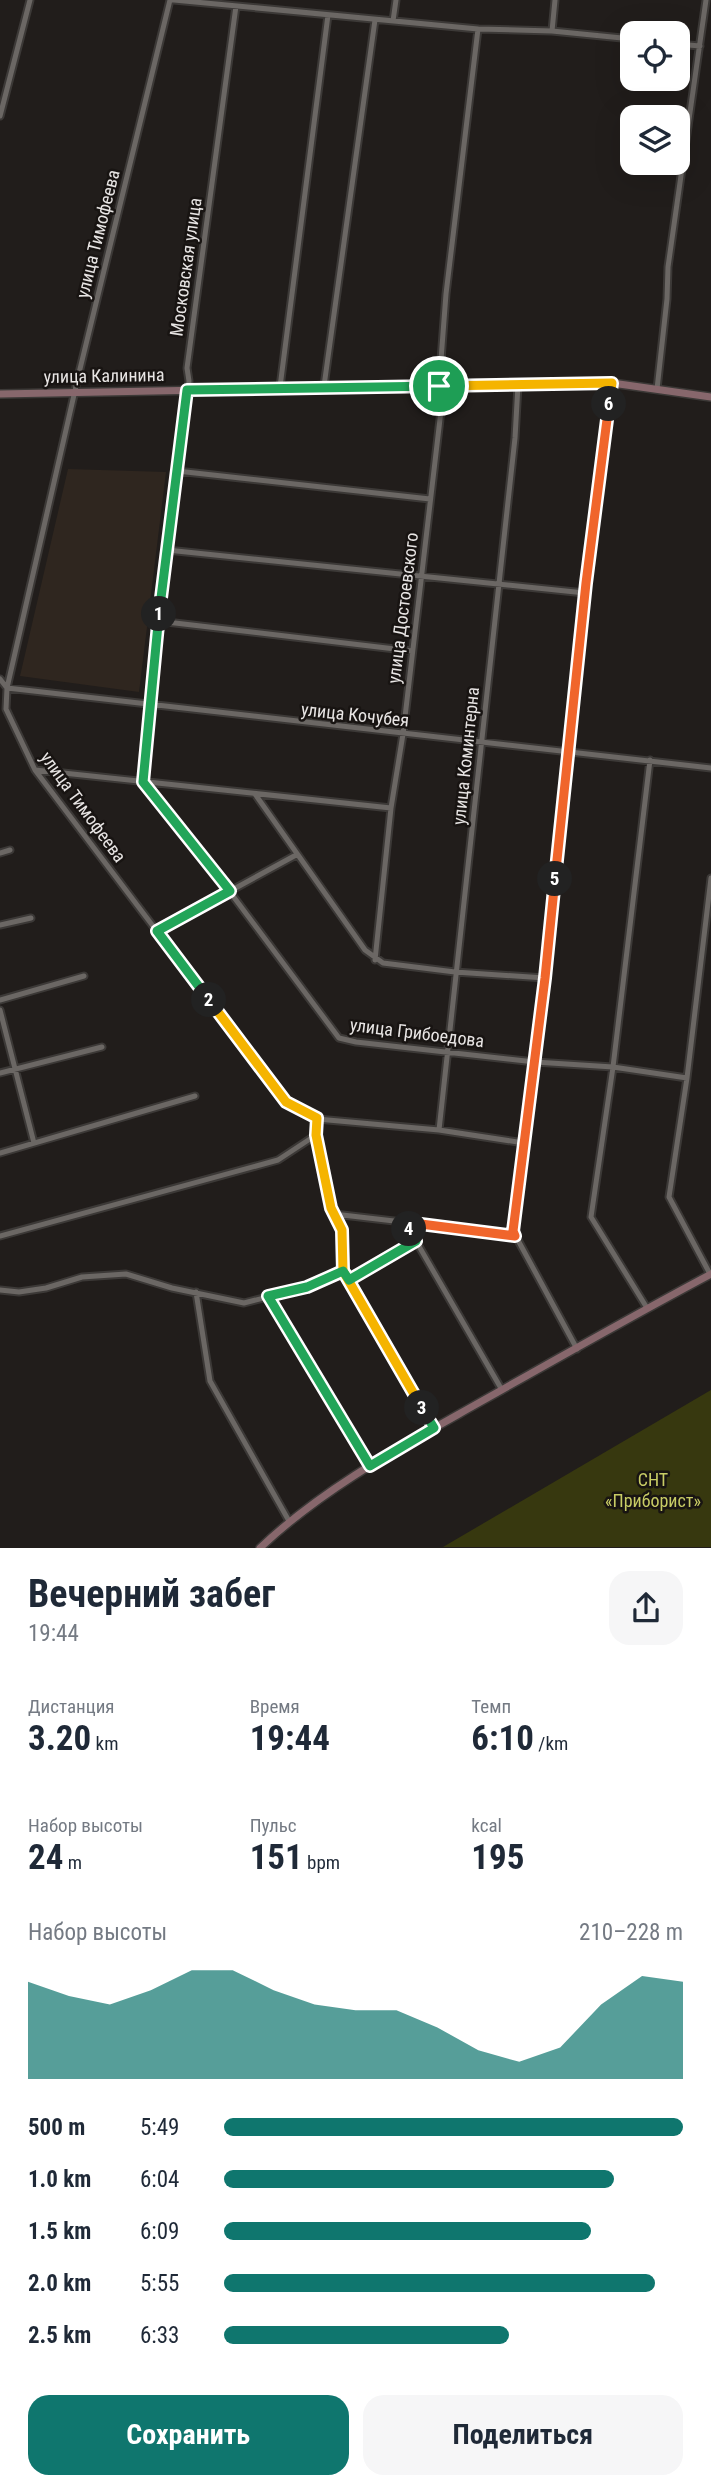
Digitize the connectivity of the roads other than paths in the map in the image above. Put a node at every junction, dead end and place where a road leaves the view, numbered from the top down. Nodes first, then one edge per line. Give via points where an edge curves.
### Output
1 (30, 0) edge
2 (172, 0) edge
3 (396, 0) edge
4 (555, 0) edge
5 (706, 0) edge
6 (236, 6) junction
7 (328, 15) junction
8 (375, 20) junction
9 (393, 21) junction
10 (478, 29) junction
11 (552, 31) junction
12 (620, 38) edge
13 (690, 45) edge
14 (700, 46) junction
15 (0, 116) edge
16 (612, 383) junction
17 (519, 385) junction
18 (324, 386) junction
19 (441, 386) junction
20 (280, 387) junction
21 (657, 389) junction
22 (187, 390) junction
23 (74, 392) junction
24 (0, 394) edge
25 (711, 397) edge
26 (177, 471) junction
27 (430, 499) junction
28 (167, 550) junction
29 (421, 576) junction
30 (499, 584) junction
31 (585, 593) junction
32 (158, 621) junction
33 (412, 651) junction
34 (0, 679) edge
35 (7, 688) junction
36 (0, 692) edge
37 (149, 705) junction
38 (403, 734) junction
39 (482, 742) junction
40 (568, 750) junction
41 (650, 760) junction
42 (711, 768) edge
43 (35, 770) junction
44 (143, 782) junction
45 (255, 793) junction
46 (391, 808) junction
47 (10, 850) dead end
48 (0, 853) edge
49 (296, 855) junction
50 (711, 878) edge
51 (230, 891) junction
52 (31, 918) dead end
53 (0, 925) edge
54 (157, 931) junction
55 (375, 960) junction
56 (455, 972) junction
57 (84, 976) dead end
58 (545, 978) junction
59 (0, 1000) edge
60 (0, 1010) edge
61 (102, 1047) dead end
62 (448, 1051) junction
63 (535, 1062) junction
64 (612, 1067) junction
65 (16, 1069) junction
66 (0, 1073) edge
67 (687, 1078) junction
68 (195, 1096) dead end
69 (317, 1118) junction
70 (439, 1130) junction
71 (316, 1135) junction
72 (34, 1143) junction
73 (524, 1143) junction
74 (0, 1153) edge
75 (334, 1214) junction
76 (405, 1222) junction
77 (0, 1236) edge
78 (515, 1236) junction
79 (416, 1241) junction
80 (343, 1271) junction
81 (711, 1274) edge
82 (349, 1280) junction
83 (0, 1290) edge
84 (196, 1292) junction
85 (268, 1296) junction
86 (646, 1308) junction
87 (577, 1349) junction
88 (502, 1390) junction
89 (434, 1428) junction
90 (370, 1466) junction
91 (289, 1521) junction
92 (260, 1548) edge

1 - 15 street
2 - 6 street
2 - 23 street, улица Тимофеева
3 - 9 street
4 - 11 street
5 - 14 street
6 - 7 street
6 - 22 street, Московская улица
7 - 8 street
7 - 20 street
8 - 9 street
8 - 18 street
9 - 10 street
10 - 11 street
10 - 19 street, улица Достоевского via 446,294
11 - 12 street
13 - 14 street
14 - 21 street via 668,267
16 - 17 main road, улица Калинина
16 - 21 main road, улица Калинина
16 - 31 street
17 - 19 main road, улица Калинина
17 - 30 street, улица Коминтерна
18 - 19 main road, улица Калинина
18 - 20 main road, улица Калинина
19 - 27 street, улица Достоевского
20 - 22 main road, улица Калинина
21 - 25 main road, улица Калинина
22 - 23 main road, улица Калинина
22 - 26 street, Московская улица
23 - 24 main road, улица Калинина
23 - 35 street, улица Тимофеева
26 - 27 street
26 - 28 street, Московская улица
27 - 29 street, улица Достоевского
28 - 29 street
28 - 32 street, Московская улица
29 - 30 street
29 - 33 street, улица Достоевского
30 - 31 street
30 - 39 street, улица Коминтерна
31 - 40 street
32 - 33 street
32 - 37 street, Московская улица
33 - 38 street, улица Достоевского
34 - 35 street
35 - 36 street
35 - 37 street, улица Кочубея
35 - 43 street, улица Тимофеева via 6,709
37 - 38 street, улица Кочубея
37 - 44 street, Московская улица
38 - 39 street, улица Кочубея
38 - 46 street, улица Достоевского
39 - 40 street, улица Кочубея
39 - 56 street, улица Коминтерна
40 - 41 street, улица Кочубея
40 - 58 street
41 - 42 street, улица Кочубея
41 - 64 street
43 - 44 street
43 - 54 street, улица Тимофеева
44 - 45 street
44 - 51 street, улица Грибоедова
45 - 46 street
45 - 49 street
46 - 55 street, улица Достоевского
47 - 48 street
49 - 51 street
49 - 55 street
50 - 67 street
51 - 54 street
51 - 62 street, улица Грибоедова via 339,1038
52 - 53 street
54 - 69 street, улица Тимофеева via 286,1102
55 - 56 street
56 - 58 street
56 - 62 street, улица Коминтерна
57 - 59 street
58 - 63 street
60 - 65 street
61 - 65 street
62 - 63 street, улица Грибоедова
62 - 70 street, улица Коминтерна
63 - 64 street, улица Грибоедова
63 - 73 street
64 - 67 street, улица Грибоедова
64 - 86 street via 591,1217
65 - 66 street
65 - 72 street
67 - 81 street via 669,1197
68 - 72 street
69 - 70 street, улица Тимофеева
69 - 71 street
70 - 73 street, улица Тимофеева
71 - 75 street
71 - 77 street via 278,1160
72 - 74 street
73 - 78 street
75 - 76 street
75 - 80 street via 342,1230
76 - 78 street
76 - 79 street
78 - 87 street
79 - 82 street
79 - 88 street
80 - 82 street
80 - 85 street via 307,1287
81 - 86 main road
82 - 89 street
83 - 84 street via 19,1292 82,1277 126,1274
84 - 85 street via 244,1303
84 - 91 street via 210,1381
85 - 90 street
86 - 87 main road
87 - 88 main road
88 - 89 main road
89 - 90 main road
90 - 91 main road
91 - 92 main road

